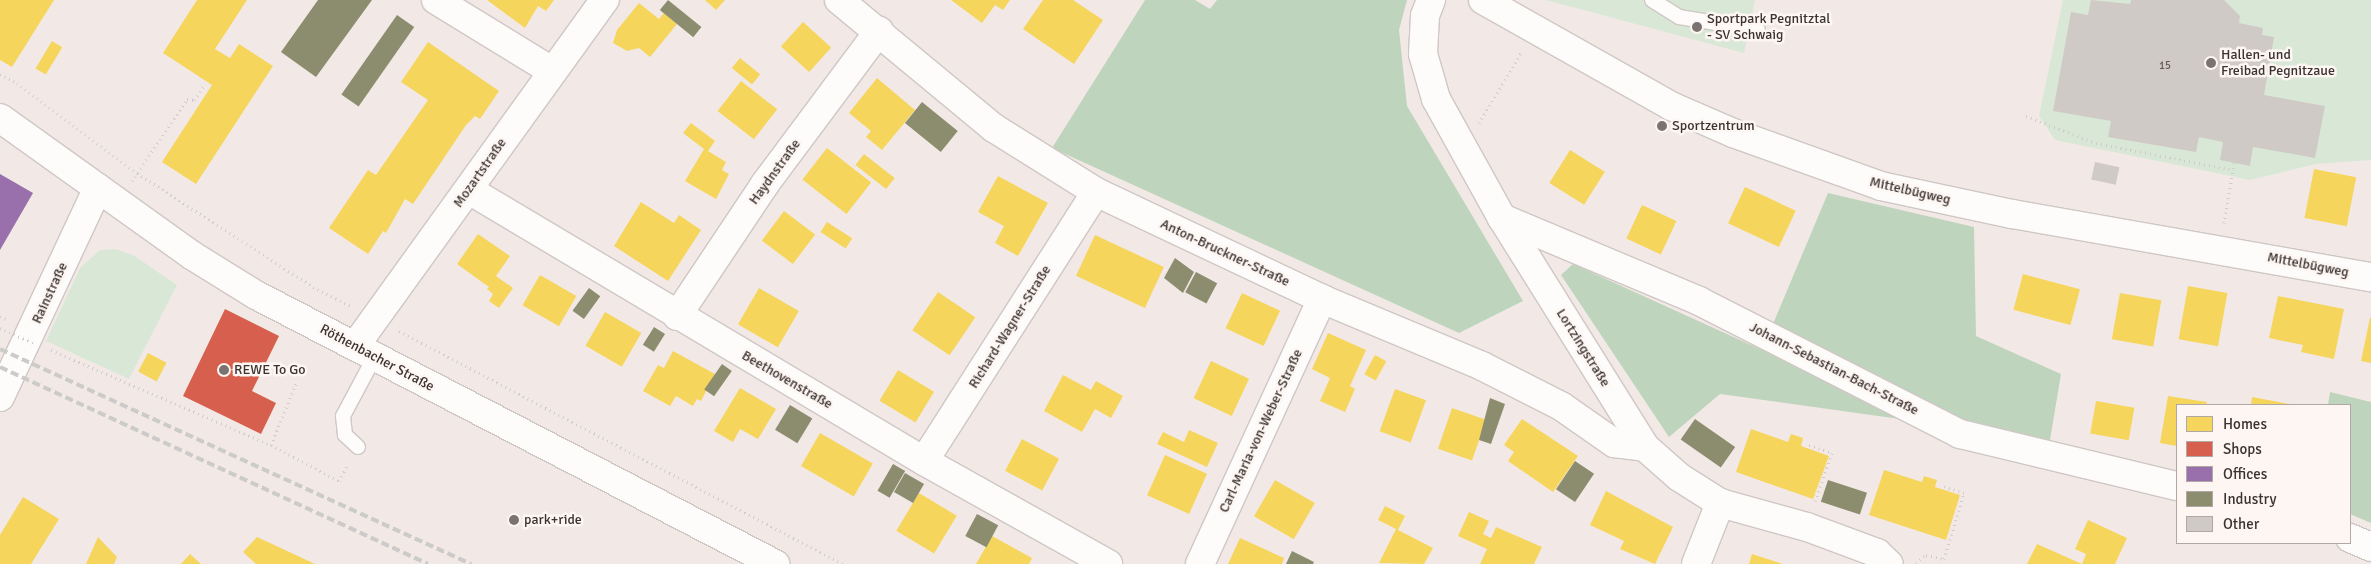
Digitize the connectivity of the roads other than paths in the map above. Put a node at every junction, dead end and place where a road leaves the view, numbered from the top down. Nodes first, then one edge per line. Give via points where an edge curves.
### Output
1 (436, 0) edge
2 (605, 0) edge
3 (839, 0) edge
4 (1431, 0) edge
5 (1484, 0) edge
6 (1652, 0) edge
7 (1758, 30) dead end
8 (879, 31) junction
9 (552, 71) junction
10 (0, 118) edge
11 (469, 190) junction
12 (1096, 192) junction
13 (109, 196) junction
14 (1502, 218) junction
15 (2371, 278) edge
16 (1322, 299) junction
17 (677, 316) junction
18 (365, 351) junction
19 (0, 396) edge
20 (358, 447) road end
21 (1645, 447) junction
22 (924, 462) junction
23 (2176, 486) edge
24 (1720, 503) junction
25 (2351, 538) edge
26 (2371, 547) edge
27 (774, 564) edge
28 (1108, 564) edge
29 (1200, 564) edge
30 (1696, 564) edge
31 (1889, 564) edge

1 - 9 street
2 - 9 street, Mozartstraße
3 - 8 street, Anton-Bruckner-Straße
4 - 14 street, Lortzingstraße via 1425,16 1423,54 1436,99
5 - 15 street, Mittelbügweg via 1671,106 1732,133 1881,186 2012,214
6 - 7 lane via 1679,17
8 - 12 street, Anton-Bruckner-Straße via 994,128
8 - 17 street, Haydnstraße via 765,184
9 - 11 street, Mozartstraße
10 - 13 street, Röthenbacher Straße
11 - 17 street, Beethovenstraße
11 - 18 street, Mozartstraße via 375,318
12 - 16 street, Anton-Bruckner-Straße
12 - 22 street, Richard-Wagner-Straße
13 - 18 street, Röthenbacher Straße via 193,256 256,295
13 - 19 street, Rainstraße
14 - 21 street, Lortzingstraße
14 - 23 street, Johann-Sebastian-Bach-Straße via 1699,301 1960,434
16 - 21 street, Anton-Bruckner-Straße via 1482,366 1561,406 1614,443
16 - 29 street, Carl-Maria-von-Weber-Straße
17 - 22 street, Beethovenstraße
18 - 20 lane via 344,416 345,435
18 - 27 street, Röthenbacher Straße
21 - 24 street, Lortzingstraße via 1679,477
22 - 28 street, Beethovenstraße
24 - 30 street
24 - 31 street, Lortzingstraße via 1806,527 1877,553
25 - 26 street

